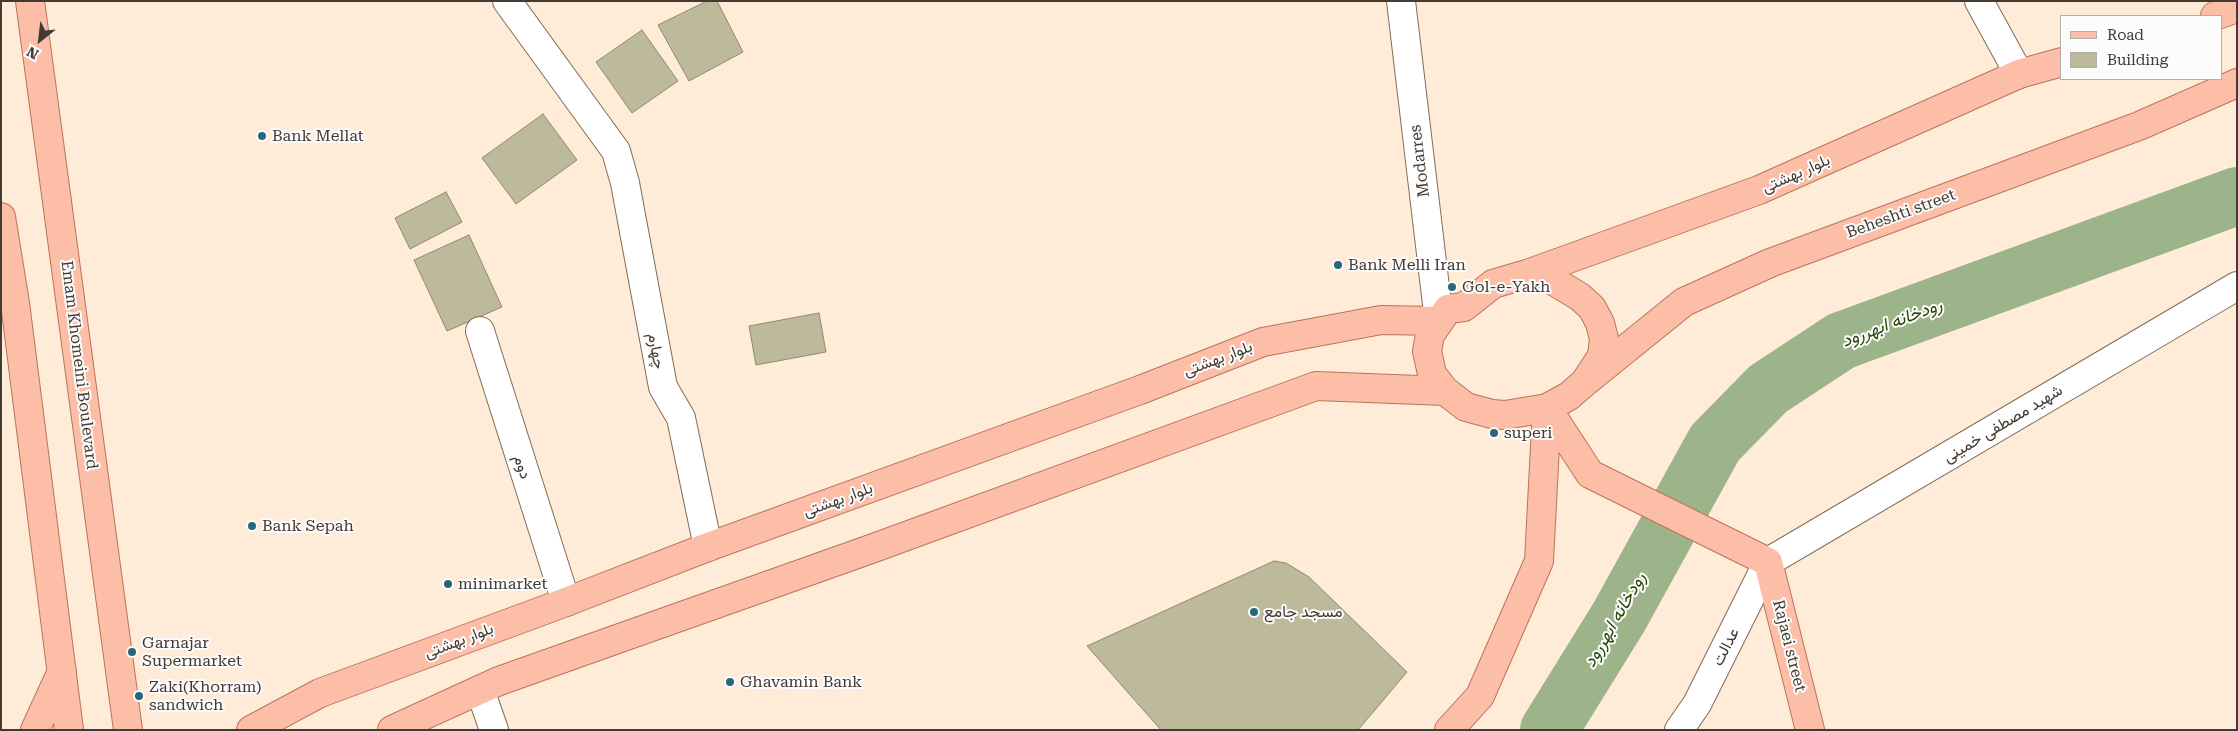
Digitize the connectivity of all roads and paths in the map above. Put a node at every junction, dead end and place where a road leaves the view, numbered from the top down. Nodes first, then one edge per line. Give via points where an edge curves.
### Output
1 (30, 1) edge
2 (507, 1) edge
3 (1401, 1) edge
4 (1979, 1) edge
5 (2237, 8) edge
6 (2218, 15) edge
7 (2060, 63) edge
8 (2019, 74) junction
9 (2237, 82) edge
10 (1, 217) edge
11 (1527, 274) junction
12 (2237, 286) edge
13 (1439, 321) junction
14 (480, 331) dead end
15 (1585, 382) junction
16 (1445, 391) junction
17 (1548, 408) junction
18 (708, 547) junction
19 (1768, 562) junction
20 (566, 602) junction
21 (62, 671) junction
22 (480, 690) junction
23 (35, 730) edge
24 (69, 730) edge
25 (128, 730) edge
26 (251, 730) edge
27 (392, 730) edge
28 (494, 730) edge
29 (1449, 730) edge
30 (1679, 730) edge
31 (1810, 730) edge

1 - 25 main road, Emam Khomeini Boulevard
2 - 18 street, چهارم via 616,151 625,183 663,387 681,418
3 - 13 street, Modarres
4 - 8 street
5 - 6 main road
7 - 8 main road, بلوار بهشتی
8 - 11 main road, بلوار بهشتی via 1759,190
9 - 15 main road, Beheshti street via 2138,126 1770,262 1684,302
10 - 21 main road
11 - 13 main road via 1493,284 1464,307 1448,309
11 - 15 main road via 1552,280 1592,308 1604,339 1602,356
12 - 19 street, شهید مصطفی خمینی
13 - 16 main road via 1430,336 1427,351 1432,374
13 - 18 main road, بلوار بهشتی via 1380,320 1264,342
14 - 20 street, دوم
15 - 17 main road
16 - 17 main road via 1466,407 1492,414 1518,414
16 - 22 main road via 1316,386
17 - 19 main road via 1590,474
17 - 29 main road via 1539,561 1480,696
18 - 20 main road, بلوار بهشتی
19 - 30 street, عدالت via 1697,704
19 - 31 main road, Rajaei street
20 - 26 main road, بلوار بهشتی via 320,693
21 - 23 main road
21 - 24 main road
22 - 27 main road
22 - 28 street

